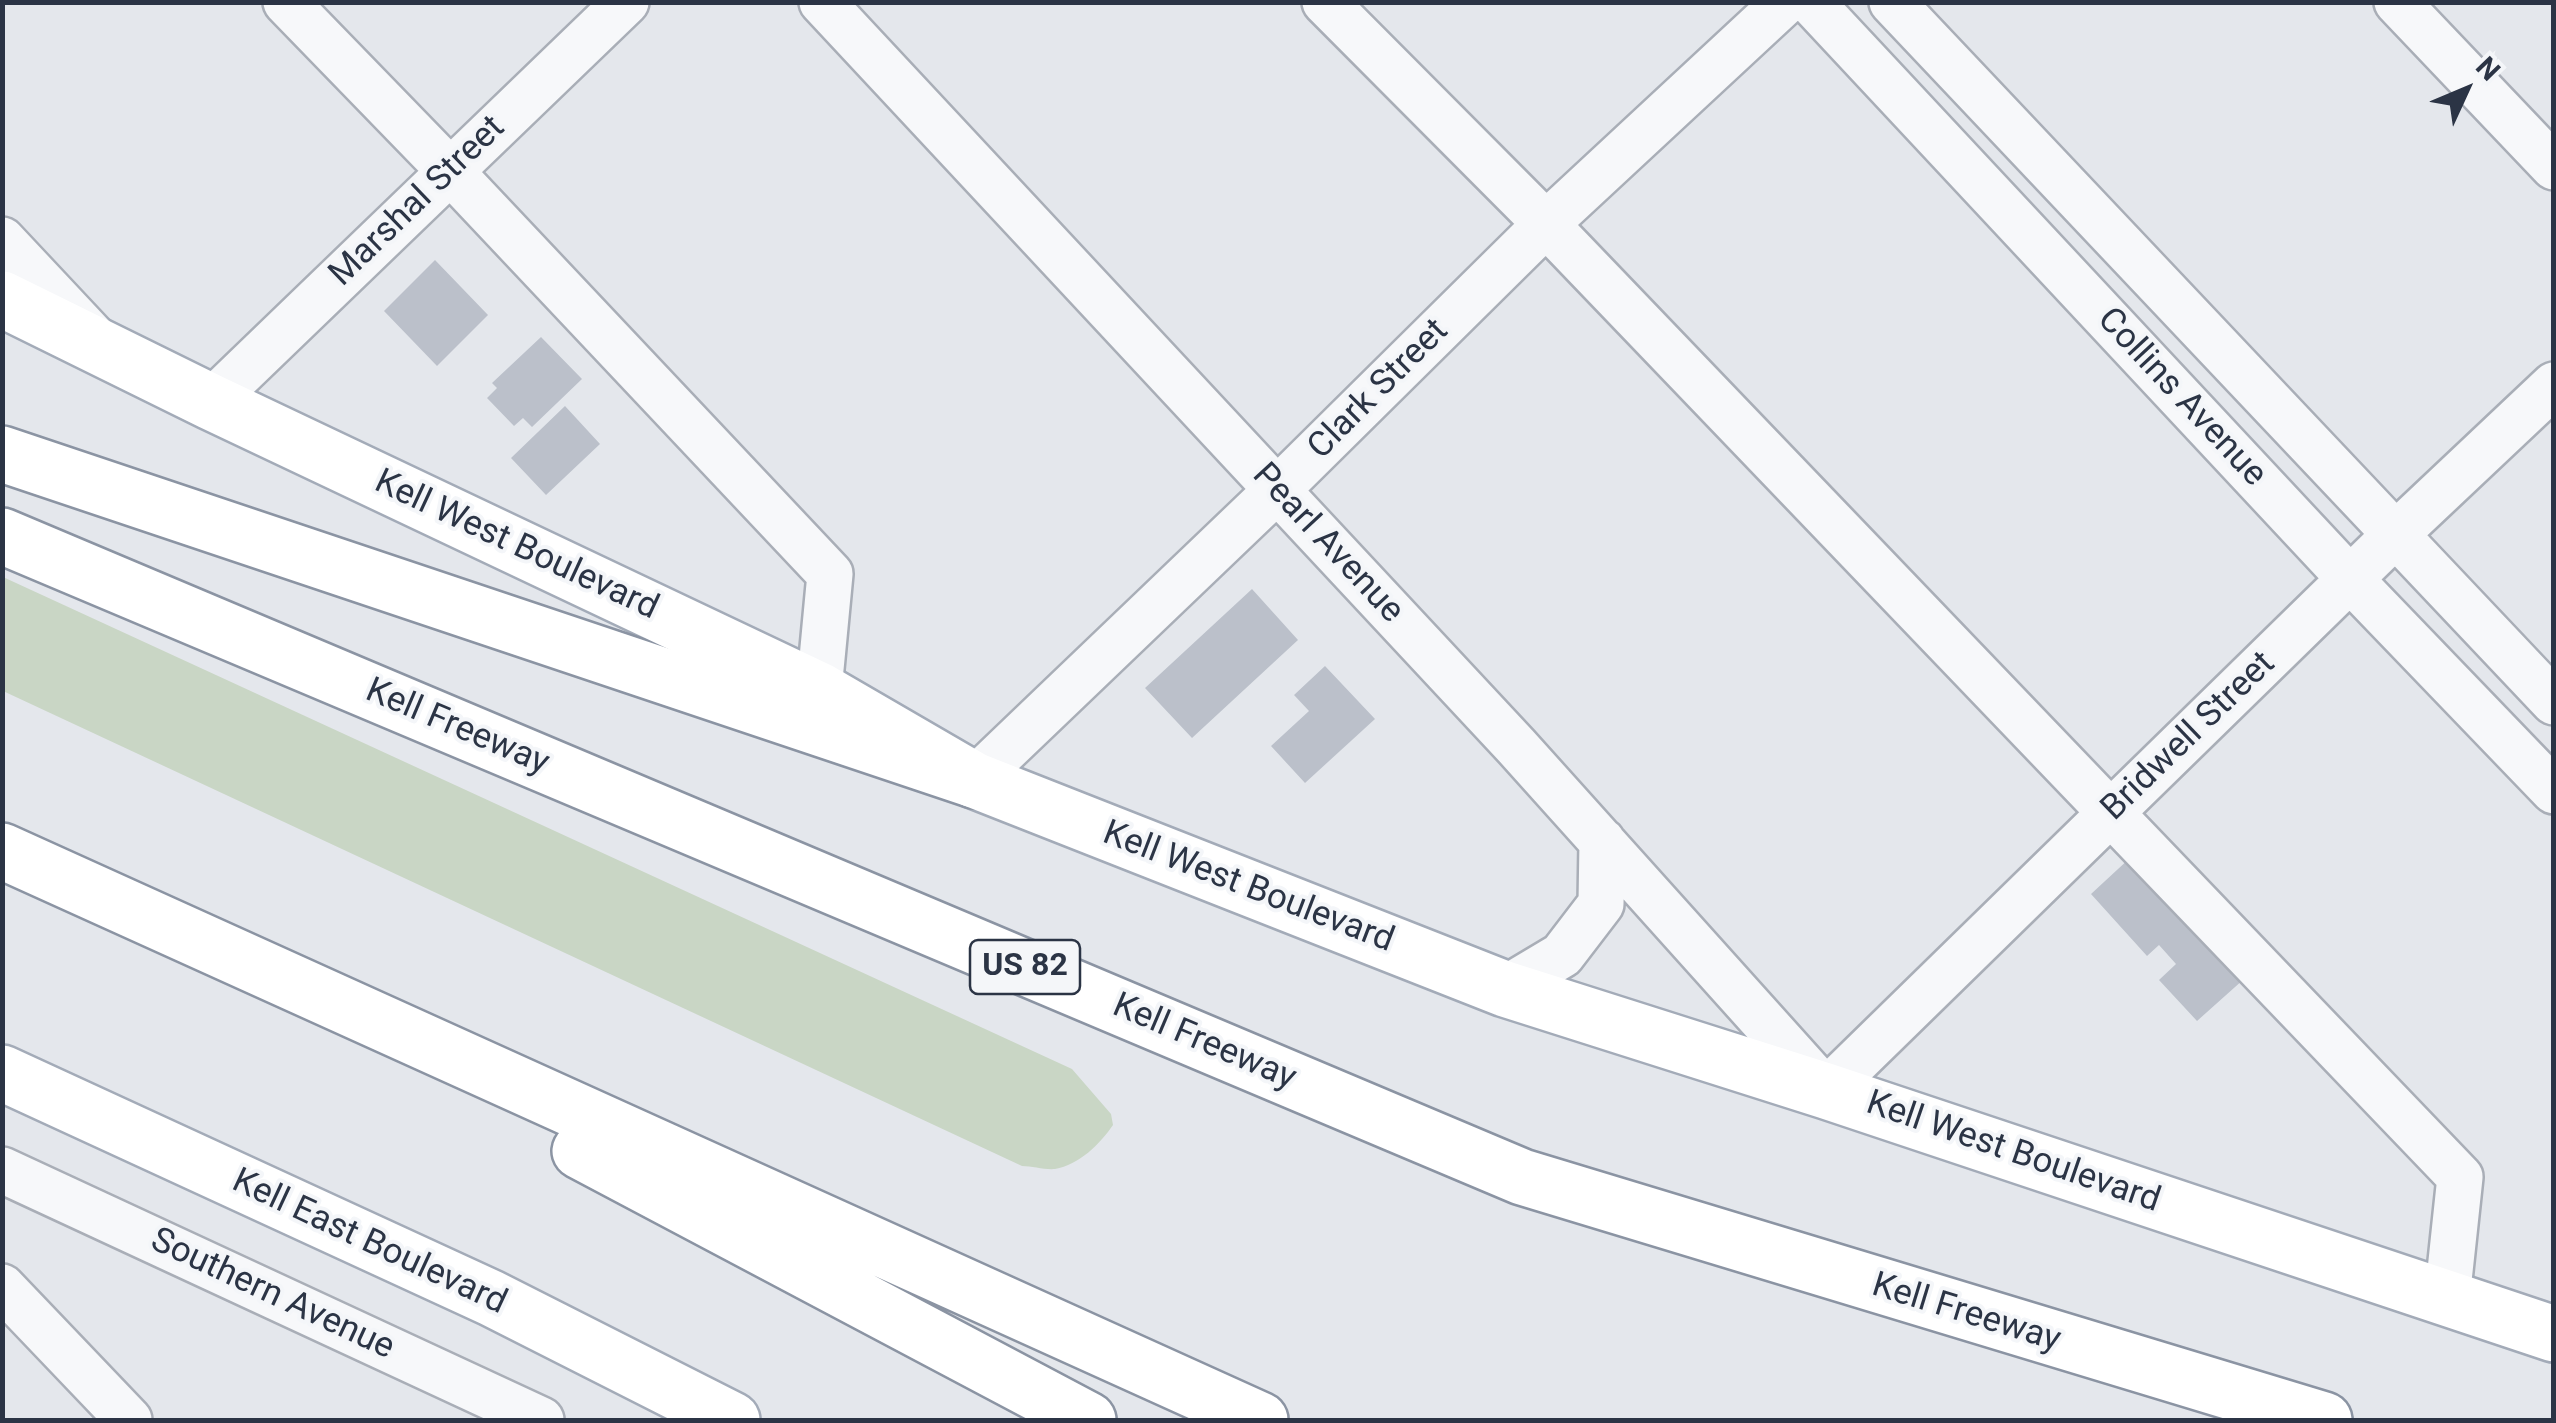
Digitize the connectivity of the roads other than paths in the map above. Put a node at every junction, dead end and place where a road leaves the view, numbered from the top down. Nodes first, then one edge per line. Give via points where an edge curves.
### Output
1 (286, 2) edge
2 (626, 2) edge
3 (822, 2) edge
4 (1325, 2) edge
5 (1786, 2) edge
6 (1811, 2) edge
7 (1892, 2) edge
8 (2397, 2) edge
9 (2554, 168) edge
10 (450, 171) junction
11 (1546, 224) junction
12 (2, 240) edge
13 (2, 298) edge
14 (105, 349) junction
15 (2554, 385) edge
16 (210, 402) junction
17 (2, 454) edge
18 (1278, 490) junction
19 (2395, 535) junction
20 (2, 536) edge
21 (2350, 579) junction
22 (819, 690) junction
23 (2554, 702) edge
24 (974, 780) junction
25 (2554, 790) edge
26 (2110, 814) junction
27 (1602, 841) junction
28 (2, 851) edge
29 (114, 903) junction
30 (1505, 989) junction
31 (2, 1074) edge
32 (1826, 1091) junction
33 (2, 1170) edge
34 (2, 1286) edge
35 (2447, 1299) junction
36 (2554, 1334) edge
37 (1255, 1417) edge
38 (129, 1420) edge
39 (541, 1420) edge
40 (732, 1420) edge
41 (1088, 1420) edge
42 (2324, 1420) edge

1 - 10 street
2 - 10 street, Marshal Street
3 - 18 street, Pearl Avenue
4 - 11 street
5 - 11 street, Clark Street
6 - 21 street, Collins Avenue
7 - 19 street, Collins Avenue
8 - 9 street
10 - 16 street, Marshal Street
10 - 22 street via 830,574
11 - 18 street, Clark Street
11 - 26 street
12 - 14 street
13 - 14 main road, Kell West Boulevard
14 - 16 main road, Kell West Boulevard
15 - 19 street, Bridwell Street
16 - 22 main road, Kell West Boulevard
17 - 24 main road
18 - 24 street, Clark Street
18 - 27 street, Pearl Avenue
19 - 21 street, Bridwell Street
19 - 23 street, Collins Avenue
20 - 42 main road, Kell Freeway / US 82 via 1522,1177
21 - 25 street, Collins Avenue
21 - 26 street, Bridwell Street
22 - 24 main road, Kell West Boulevard
24 - 30 main road, Kell West Boulevard
26 - 32 street, Bridwell Street
26 - 35 street via 2460,1177
27 - 30 street via 1601,904 1562,956
27 - 32 street, Pearl Avenue
28 - 29 main road
29 - 37 main road
29 - 41 main road
30 - 32 main road, Kell West Boulevard
31 - 40 main road, Kell East Boulevard via 491,1298
32 - 35 main road, Kell West Boulevard
33 - 39 street, Southern Avenue
34 - 38 street
35 - 36 main road, Kell West Boulevard

